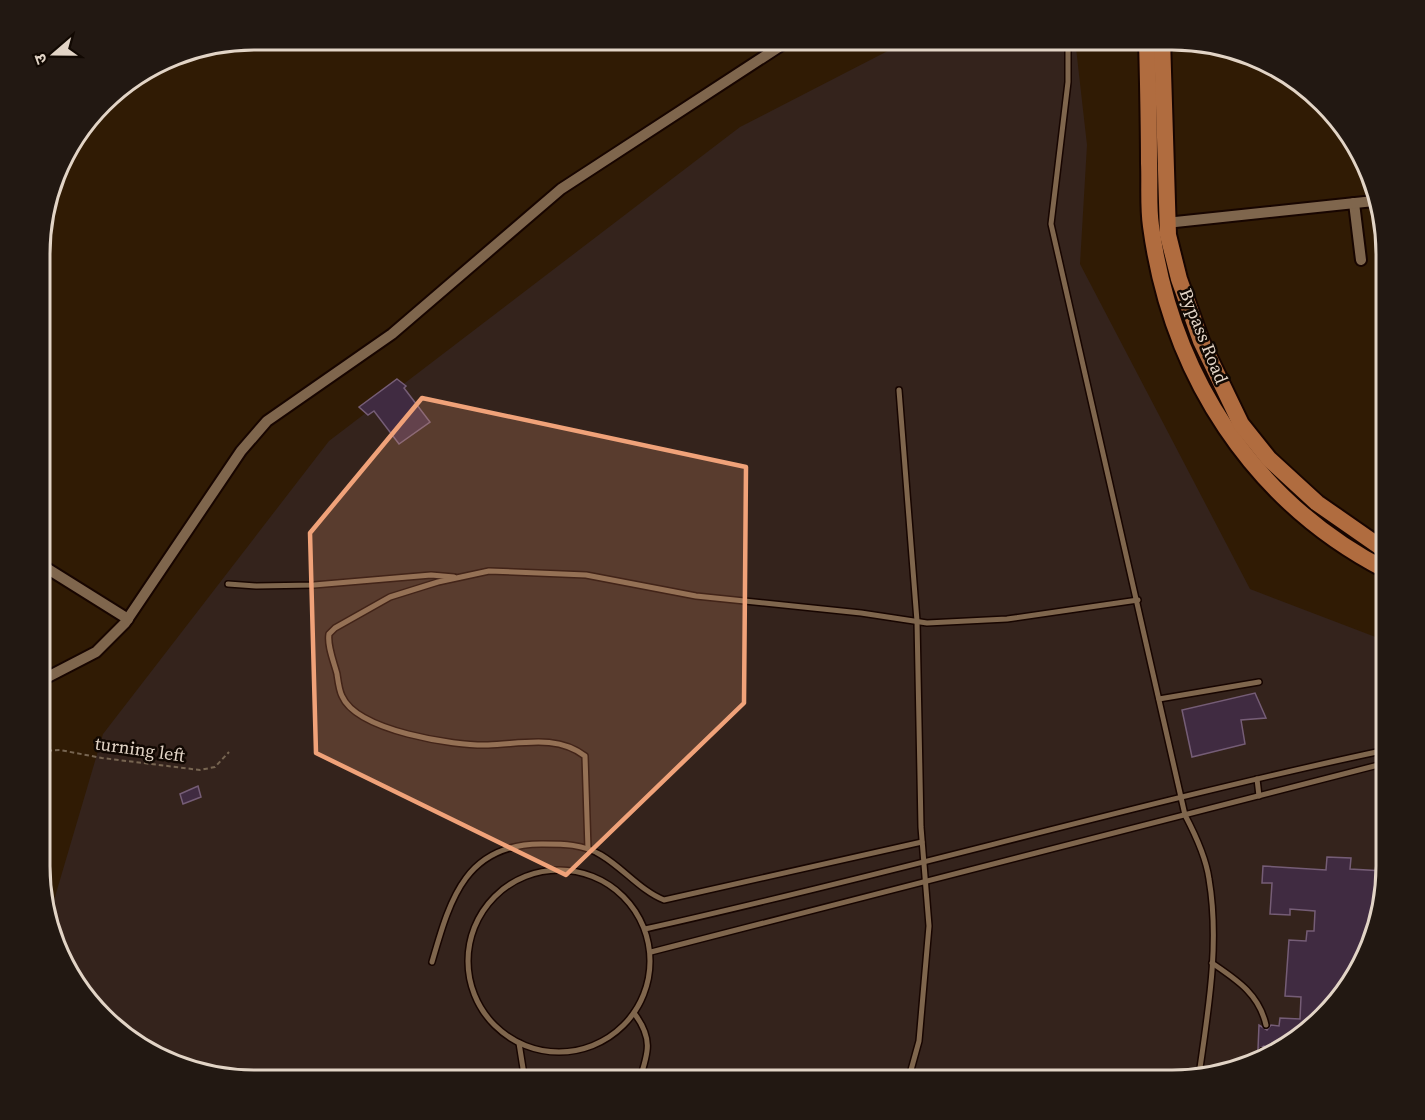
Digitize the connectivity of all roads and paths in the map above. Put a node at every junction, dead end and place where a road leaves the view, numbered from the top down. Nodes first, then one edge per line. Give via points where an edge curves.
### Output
1 (774, 50) edge
2 (1068, 50) edge
3 (1147, 50) edge
4 (1162, 50) edge
5 (1369, 202) edge
6 (1354, 203) junction
7 (1166, 223) junction
8 (1361, 260) dead end
9 (899, 390) dead end
10 (1376, 544) edge
11 (1376, 564) edge
12 (50, 570) edge
13 (458, 578) junction
14 (228, 584) dead end
15 (1138, 600) junction
16 (128, 619) junction
17 (917, 621) junction
18 (50, 676) edge
19 (1259, 682) dead end
20 (1159, 699) junction
21 (50, 750) edge
22 (229, 752) dead end
23 (1375, 752) edge
24 (1375, 766) edge
25 (1257, 779) junction
26 (1259, 796) junction
27 (1181, 799) junction
28 (1185, 815) junction
29 (922, 842) junction
30 (588, 849) junction
31 (924, 860) junction
32 (926, 880) junction
33 (645, 929) junction
34 (651, 951) junction
35 (432, 962) dead end
36 (1212, 963) junction
37 (634, 1013) junction
38 (1266, 1025) dead end
39 (519, 1042) junction
40 (1200, 1069) edge
41 (523, 1070) edge
42 (643, 1070) edge
43 (911, 1070) edge

1 - 16 street via 561,189 392,334 267,421 241,451
2 - 15 lane via 1068,82 1051,224
3 - 11 main road, Bypass Road via 1150,224 1162,284 1199,382 1225,430 1262,476 1329,535
4 - 7 main road, Bypass Road
5 - 6 street
6 - 7 street
6 - 8 street
7 - 10 main road, Bypass Road via 1179,279 1201,341 1241,424 1269,459 1317,503
9 - 17 lane
12 - 16 street
13 - 14 lane via 431,575 282,586
13 - 17 lane via 489,571 586,575 696,596
13 - 30 lane via 390,597 328,634 342,698 380,727 410,734 447,742 561,743 576,749 585,756
15 - 17 lane via 1007,619
15 - 20 lane
16 - 18 street via 96,652
17 - 29 lane
19 - 20 lane
20 - 27 lane
21 - 22 path, turning left via 200,770 215,767
23 - 25 lane
24 - 26 lane
25 - 26 lane
25 - 27 lane
26 - 28 lane
27 - 28 lane
27 - 31 lane
28 - 32 lane
28 - 36 lane via 1209,877
29 - 30 lane via 664,900
29 - 31 lane
30 - 35 lane via 575,844 536,844 505,848 486,858 469,872 448,908
31 - 32 lane
31 - 33 lane
32 - 34 lane
32 - 43 lane via 929,926 919,1041
33 - 34 lane
33 - 39 lane via 630,902 610,884 586,873 547,870 528,874 502,888 483,910 471,937 468,966 474,994 489,1020
34 - 37 lane via 649,981
36 - 38 lane via 1247,988 1263,1009
36 - 40 lane
37 - 39 lane via 620,1030 595,1046 567,1053 538,1051
37 - 42 lane via 646,1029 648,1042
39 - 41 lane

